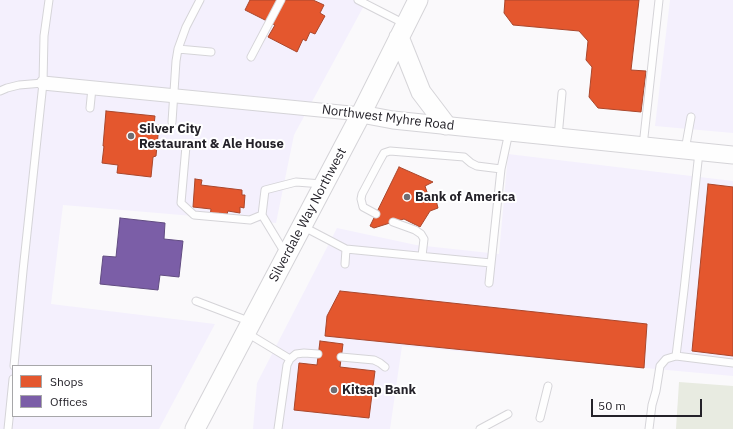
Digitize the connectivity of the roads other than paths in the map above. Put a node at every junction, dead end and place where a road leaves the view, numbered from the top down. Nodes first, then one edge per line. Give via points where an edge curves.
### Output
1 (49, 0) edge
2 (200, 0) edge
3 (281, 0) edge
4 (358, 0) edge
5 (418, 0) edge
6 (659, 0) edge
7 (402, 31) junction
8 (178, 49) junction
9 (211, 52) dead end
10 (251, 57) dead end
11 (43, 83) junction
12 (92, 88) junction
13 (0, 91) edge
14 (562, 93) dead end
15 (173, 96) junction
16 (90, 108) dead end
17 (361, 114) junction
18 (691, 117) dead end
19 (172, 122) dead end
20 (446, 126) junction
21 (509, 132) junction
22 (558, 137) junction
23 (186, 146) dead end
24 (643, 146) junction
25 (692, 151) junction
26 (733, 155) edge
27 (501, 169) junction
28 (324, 184) junction
29 (376, 214) dead end
30 (262, 215) junction
31 (393, 222) dead end
32 (302, 226) junction
33 (346, 249) junction
34 (286, 256) junction
35 (422, 256) junction
36 (491, 263) junction
37 (345, 264) dead end
38 (489, 283) dead end
39 (196, 301) dead end
40 (248, 327) junction
41 (318, 354) dead end
42 (676, 356) junction
43 (341, 357) dead end
44 (290, 359) junction
45 (733, 363) edge
46 (14, 365) edge
47 (385, 367) dead end
48 (548, 386) dead end
49 (12, 389) edge
50 (508, 414) dead end
51 (540, 418) dead end
52 (8, 429) edge
53 (195, 429) edge
54 (278, 429) edge
55 (480, 429) edge
56 (648, 429) edge

1 - 11 lane via 44,36
2 - 8 lane
3 - 10 lane
4 - 7 lane
5 - 7 main road, Silverdale Way Northwest
6 - 24 lane
7 - 17 main road, Silverdale Way Northwest
7 - 20 main road via 421,92
8 - 9 lane
8 - 15 lane
11 - 12 street, Northwest Myhre Road
11 - 13 lane via 19,85
11 - 46 lane
12 - 15 street, Northwest Myhre Road
12 - 16 lane
14 - 22 lane
15 - 17 street, Northwest Myhre Road
15 - 19 lane
17 - 20 street, Northwest Myhre Road
17 - 28 main road, Silverdale Way Northwest
18 - 25 lane
20 - 21 street, Northwest Myhre Road
21 - 22 street, Northwest Myhre Road
21 - 27 lane
22 - 24 street, Northwest Myhre Road
23 - 30 lane via 181,203 194,215 250,220
24 - 25 street, Northwest Myhre Road
25 - 26 street, Northwest Myhre Road
25 - 42 lane via 684,290
27 - 29 lane via 477,166 464,157 390,151 384,153 361,199 364,207
27 - 36 lane
28 - 30 lane via 296,182 264,190
28 - 32 main road, Silverdale Way Northwest
30 - 34 lane
31 - 35 lane via 421,234 424,239
32 - 33 lane
32 - 34 main road, Silverdale Way Northwest
33 - 35 lane
33 - 37 lane
34 - 40 main road, Silverdale Way Northwest
35 - 36 lane
36 - 38 lane
39 - 40 lane
40 - 44 lane
40 - 53 main road, Silverdale Way Northwest
41 - 44 lane via 300,353
42 - 45 lane
42 - 56 lane via 666,359 660,366
43 - 47 lane via 374,360
44 - 54 lane
48 - 51 lane
49 - 52 lane
50 - 55 lane

